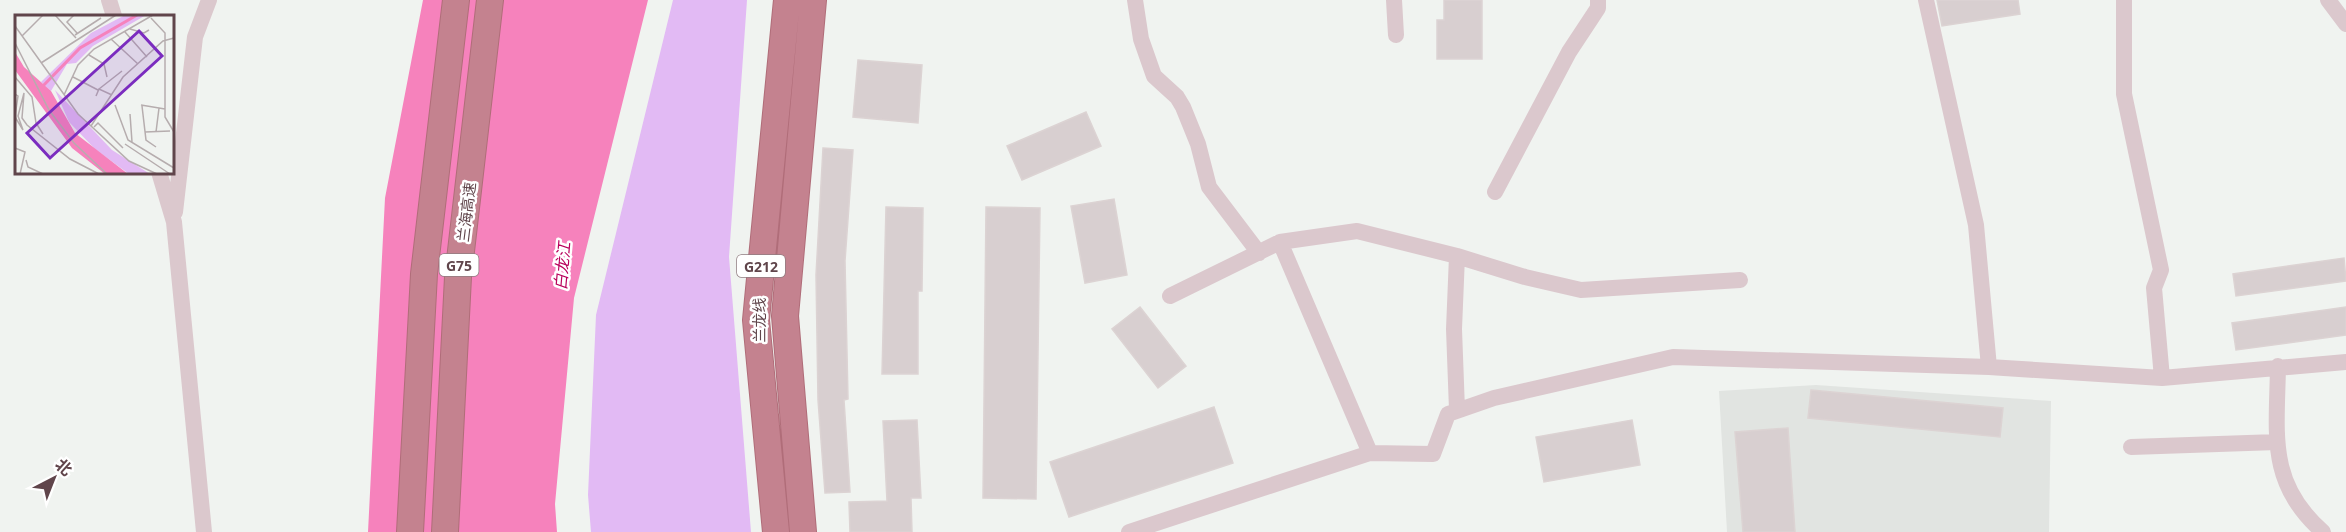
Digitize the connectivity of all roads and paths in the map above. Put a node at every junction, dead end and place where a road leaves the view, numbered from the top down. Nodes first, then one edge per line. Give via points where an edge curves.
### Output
1 (109, 0) edge
2 (209, 0) edge
3 (456, 0) edge
4 (490, 0) edge
5 (787, 0) edge
6 (813, 0) edge
7 (1135, 0) edge
8 (1394, 0) edge
9 (1598, 0) edge
10 (1926, 0) edge
11 (2124, 0) edge
12 (2328, 0) edge
13 (114, 15) edge
14 (2346, 24) edge
15 (1396, 35) dead end
16 (160, 174) edge
17 (1496, 192) dead end
18 (174, 222) junction
19 (1280, 243) junction
20 (1259, 253) junction
21 (1457, 256) junction
22 (1740, 280) dead end
23 (1170, 296) dead end
24 (2346, 362) edge
25 (2278, 366) junction
26 (1989, 367) junction
27 (2162, 378) junction
28 (1457, 410) junction
29 (2277, 441) junction
30 (2131, 447) dead end
31 (1370, 453) junction
32 (204, 532) edge
33 (410, 532) edge
34 (445, 532) edge
35 (776, 532) edge
36 (803, 532) edge
37 (1129, 532) edge
38 (2322, 532) edge

1 - 13 street
2 - 18 street via 195,37
3 - 33 highway, G75 via 424,274
4 - 34 highway, 兰海高速 / G75 via 458,277
5 - 35 highway, 兰龙线 / G212 via 756,320
6 - 36 highway, 兰龙线 / G212 via 784,316
7 - 20 street via 1141,39 1154,76 1183,107 1209,187
8 - 15 street
9 - 17 street via 1598,8 1569,52
10 - 26 street via 1976,225
11 - 27 street via 2124,94 2161,270 2154,288
12 - 14 street
16 - 18 street
18 - 32 street
19 - 20 street
19 - 21 street via 1357,231
19 - 31 street
20 - 23 street
21 - 22 street via 1581,290
21 - 28 street
24 - 25 street
25 - 27 street
25 - 29 street
26 - 27 street
26 - 28 street via 1673,357
28 - 31 street via 1448,414 1433,454
29 - 30 street
29 - 38 street via 2284,480 2298,507
31 - 37 street

